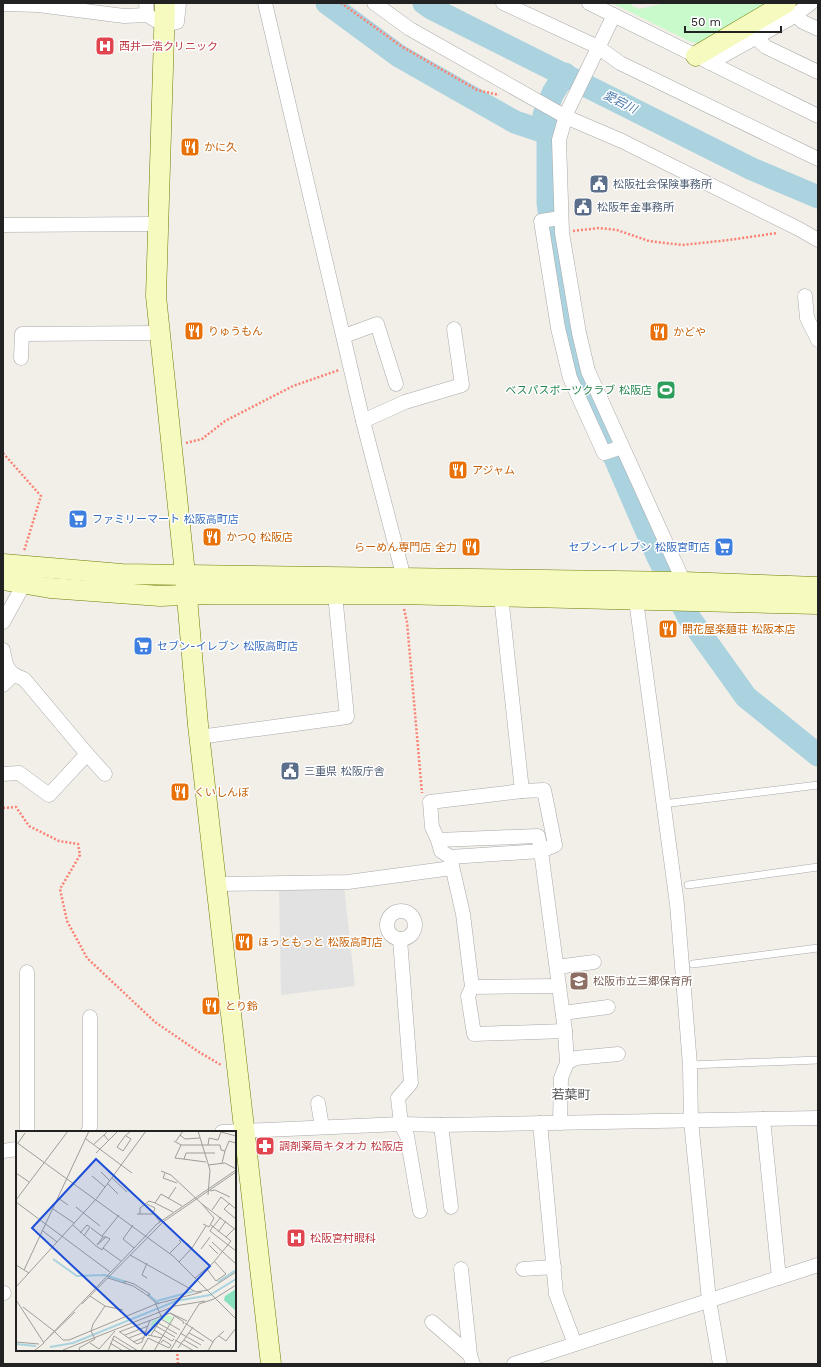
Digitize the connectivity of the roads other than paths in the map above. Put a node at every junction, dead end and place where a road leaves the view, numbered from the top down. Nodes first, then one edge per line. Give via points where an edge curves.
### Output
1 (165, 3) edge
2 (179, 3) edge
3 (265, 3) edge
4 (374, 3) edge
5 (503, 3) edge
6 (589, 3) edge
7 (811, 3) edge
8 (3, 4) edge
9 (38, 4) edge
10 (790, 9) edge
11 (152, 14) edge
12 (614, 15) junction
13 (818, 29) edge
14 (755, 37) junction
15 (598, 47) junction
16 (703, 59) junction
17 (818, 72) edge
18 (563, 113) junction
19 (818, 116) edge
20 (818, 159) edge
21 (560, 218) junction
22 (158, 224) junction
23 (3, 225) edge
24 (818, 240) edge
25 (567, 271) junction
26 (550, 276) junction
27 (805, 296) dead end
28 (454, 329) dead end
29 (159, 332) junction
30 (578, 334) junction
31 (344, 336) junction
32 (561, 338) junction
33 (818, 340) edge
34 (21, 358) dead end
35 (396, 384) dead end
36 (598, 395) junction
37 (582, 403) junction
38 (364, 421) junction
39 (621, 448) junction
40 (16, 571) edge
41 (185, 574) junction
42 (404, 578) junction
43 (3, 580) edge
44 (818, 587) edge
45 (679, 591) junction
46 (186, 594) junction
47 (335, 594) junction
48 (501, 596) junction
49 (636, 600) junction
50 (818, 604) edge
51 (3, 622) edge
52 (3, 650) edge
53 (13, 675) junction
54 (3, 685) edge
55 (199, 736) junction
56 (87, 754) junction
57 (3, 774) edge
58 (105, 774) dead end
59 (818, 785) edge
60 (522, 791) junction
61 (663, 804) junction
62 (438, 840) junction
63 (541, 851) junction
64 (451, 863) junction
65 (818, 867) edge
66 (216, 884) junction
67 (688, 885) dead end
68 (400, 939) dead end
69 (818, 948) edge
70 (594, 962) dead end
71 (693, 964) dead end
72 (557, 967) junction
73 (28, 972) dead end
74 (559, 986) junction
75 (472, 987) junction
76 (608, 1007) dead end
77 (564, 1013) junction
78 (90, 1017) dead end
79 (565, 1031) junction
80 (618, 1054) dead end
81 (818, 1060) edge
82 (567, 1063) junction
83 (690, 1065) junction
84 (318, 1103) dead end
85 (818, 1118) edge
86 (763, 1119) junction
87 (691, 1121) junction
88 (540, 1123) junction
89 (560, 1123) junction
90 (401, 1124) junction
91 (441, 1125) junction
92 (322, 1127) junction
93 (246, 1130) junction
94 (27, 1131) edge
95 (88, 1131) edge
96 (234, 1131) edge
97 (16, 1149) edge
98 (3, 1151) edge
99 (451, 1207) dead end
100 (420, 1211) dead end
101 (818, 1265) edge
102 (554, 1267) junction
103 (461, 1269) dead end
104 (522, 1269) dead end
105 (779, 1278) junction
106 (709, 1300) junction
107 (432, 1322) dead end
108 (575, 1344) junction
109 (472, 1360) edge
110 (271, 1364) edge
111 (514, 1364) edge
112 (720, 1364) edge

1 - 11 street
2 - 11 street via 177,22
3 - 31 street
4 - 18 street via 410,30
5 - 15 street
6 - 12 street
7 - 10 street
8 - 9 street
9 - 11 street via 124,16
10 - 13 street via 803,22
10 - 14 street
10 - 16 street
11 - 22 street
12 - 15 street
12 - 16 street
14 - 16 street
14 - 17 street via 766,47
15 - 18 street
15 - 20 street via 620,63
16 - 19 street
18 - 21 street via 559,140
18 - 24 street
21 - 25 street
21 - 26 street via 541,221
22 - 23 street
22 - 29 street via 156,296
25 - 26 street
25 - 30 street
26 - 32 street
27 - 33 street via 807,318
28 - 38 street via 462,385 405,402
29 - 34 street via 22,334
29 - 41 street
30 - 32 street
30 - 36 street via 588,371
31 - 35 street via 377,324
31 - 38 street
32 - 37 street via 570,378
36 - 37 street
36 - 39 street
37 - 39 street via 604,453
38 - 42 street
39 - 45 street
40 - 41 street
40 - 43 street
40 - 46 street via 50,588 160,596
40 - 51 street
41 - 42 street
41 - 46 street
42 - 45 street
44 - 45 street
45 - 49 street
45 - 50 street
46 - 47 street
46 - 55 street
47 - 48 street
47 - 55 street via 347,717
48 - 49 street
48 - 60 street
49 - 61 street
52 - 53 street via 6,666
53 - 54 street
53 - 56 street via 24,678
55 - 66 street
56 - 57 street via 49,795 19,773
56 - 58 street
59 - 61 lane
60 - 62 street via 430,802 432,827
60 - 63 street via 544,790 555,845
61 - 83 street via 677,904
62 - 63 street via 538,836
62 - 64 street via 441,851
63 - 64 street
63 - 72 street
64 - 66 street via 348,882
64 - 75 street via 463,914
65 - 67 lane
66 - 93 street
68 - 90 street via 411,1083 398,1098
69 - 71 lane
70 - 72 street
72 - 74 street
73 - 94 street
74 - 75 street
74 - 77 street
75 - 79 street via 468,996 474,1034
76 - 77 street
77 - 79 street
78 - 95 street
79 - 82 street
80 - 82 street via 576,1058
81 - 83 lane
82 - 89 street via 560,1078
83 - 87 street
84 - 92 street
85 - 86 street
86 - 87 street
86 - 105 street
87 - 89 street
87 - 106 street
88 - 89 street
88 - 91 street
88 - 102 street
90 - 91 street
90 - 92 street
90 - 100 street via 407,1136
91 - 99 street
92 - 93 street
93 - 96 street
93 - 110 street
97 - 98 street
101 - 105 street
102 - 104 street
102 - 108 street via 556,1294
103 - 109 street
105 - 106 street
106 - 108 street
106 - 112 street
107 - 109 street
108 - 111 street

